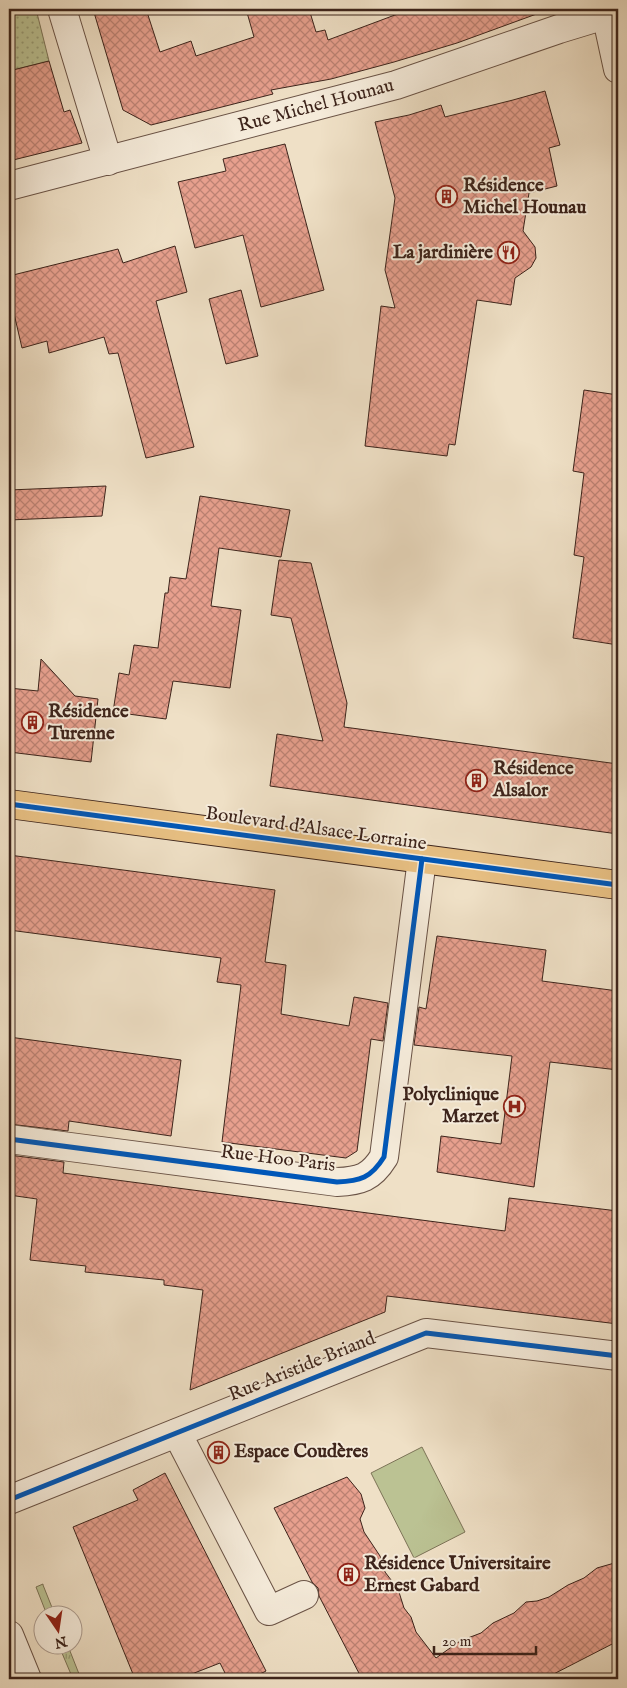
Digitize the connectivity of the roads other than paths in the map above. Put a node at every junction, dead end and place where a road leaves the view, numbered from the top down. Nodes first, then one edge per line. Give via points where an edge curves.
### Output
1 (62, 9) edge
2 (610, 11) edge
3 (618, 69) edge
4 (108, 161) junction
5 (9, 186) edge
6 (9, 804) edge
7 (422, 859) junction
8 (618, 885) edge
9 (9, 1140) edge
10 (618, 1356) edge
11 (177, 1433) junction
12 (9, 1500) edge
13 (304, 1596) dead end
14 (9, 1635) edge
15 (27, 1679) edge

1 - 4 street
2 - 3 street
2 - 4 street, Rue Michel Hounau via 396,85
4 - 5 street, Rue Michel Hounau
6 - 7 main road, Boulevard d'Alsace Lorraine
7 - 8 main road, Boulevard d'Alsace Lorraine
7 - 9 street, Rue Hoo Paris via 384,1157 376,1170 365,1178 336,1182
10 - 11 street, Rue Aristide Briand via 426,1333
11 - 12 street, Rue Aristide Briand
11 - 13 street via 269,1611
14 - 15 street

